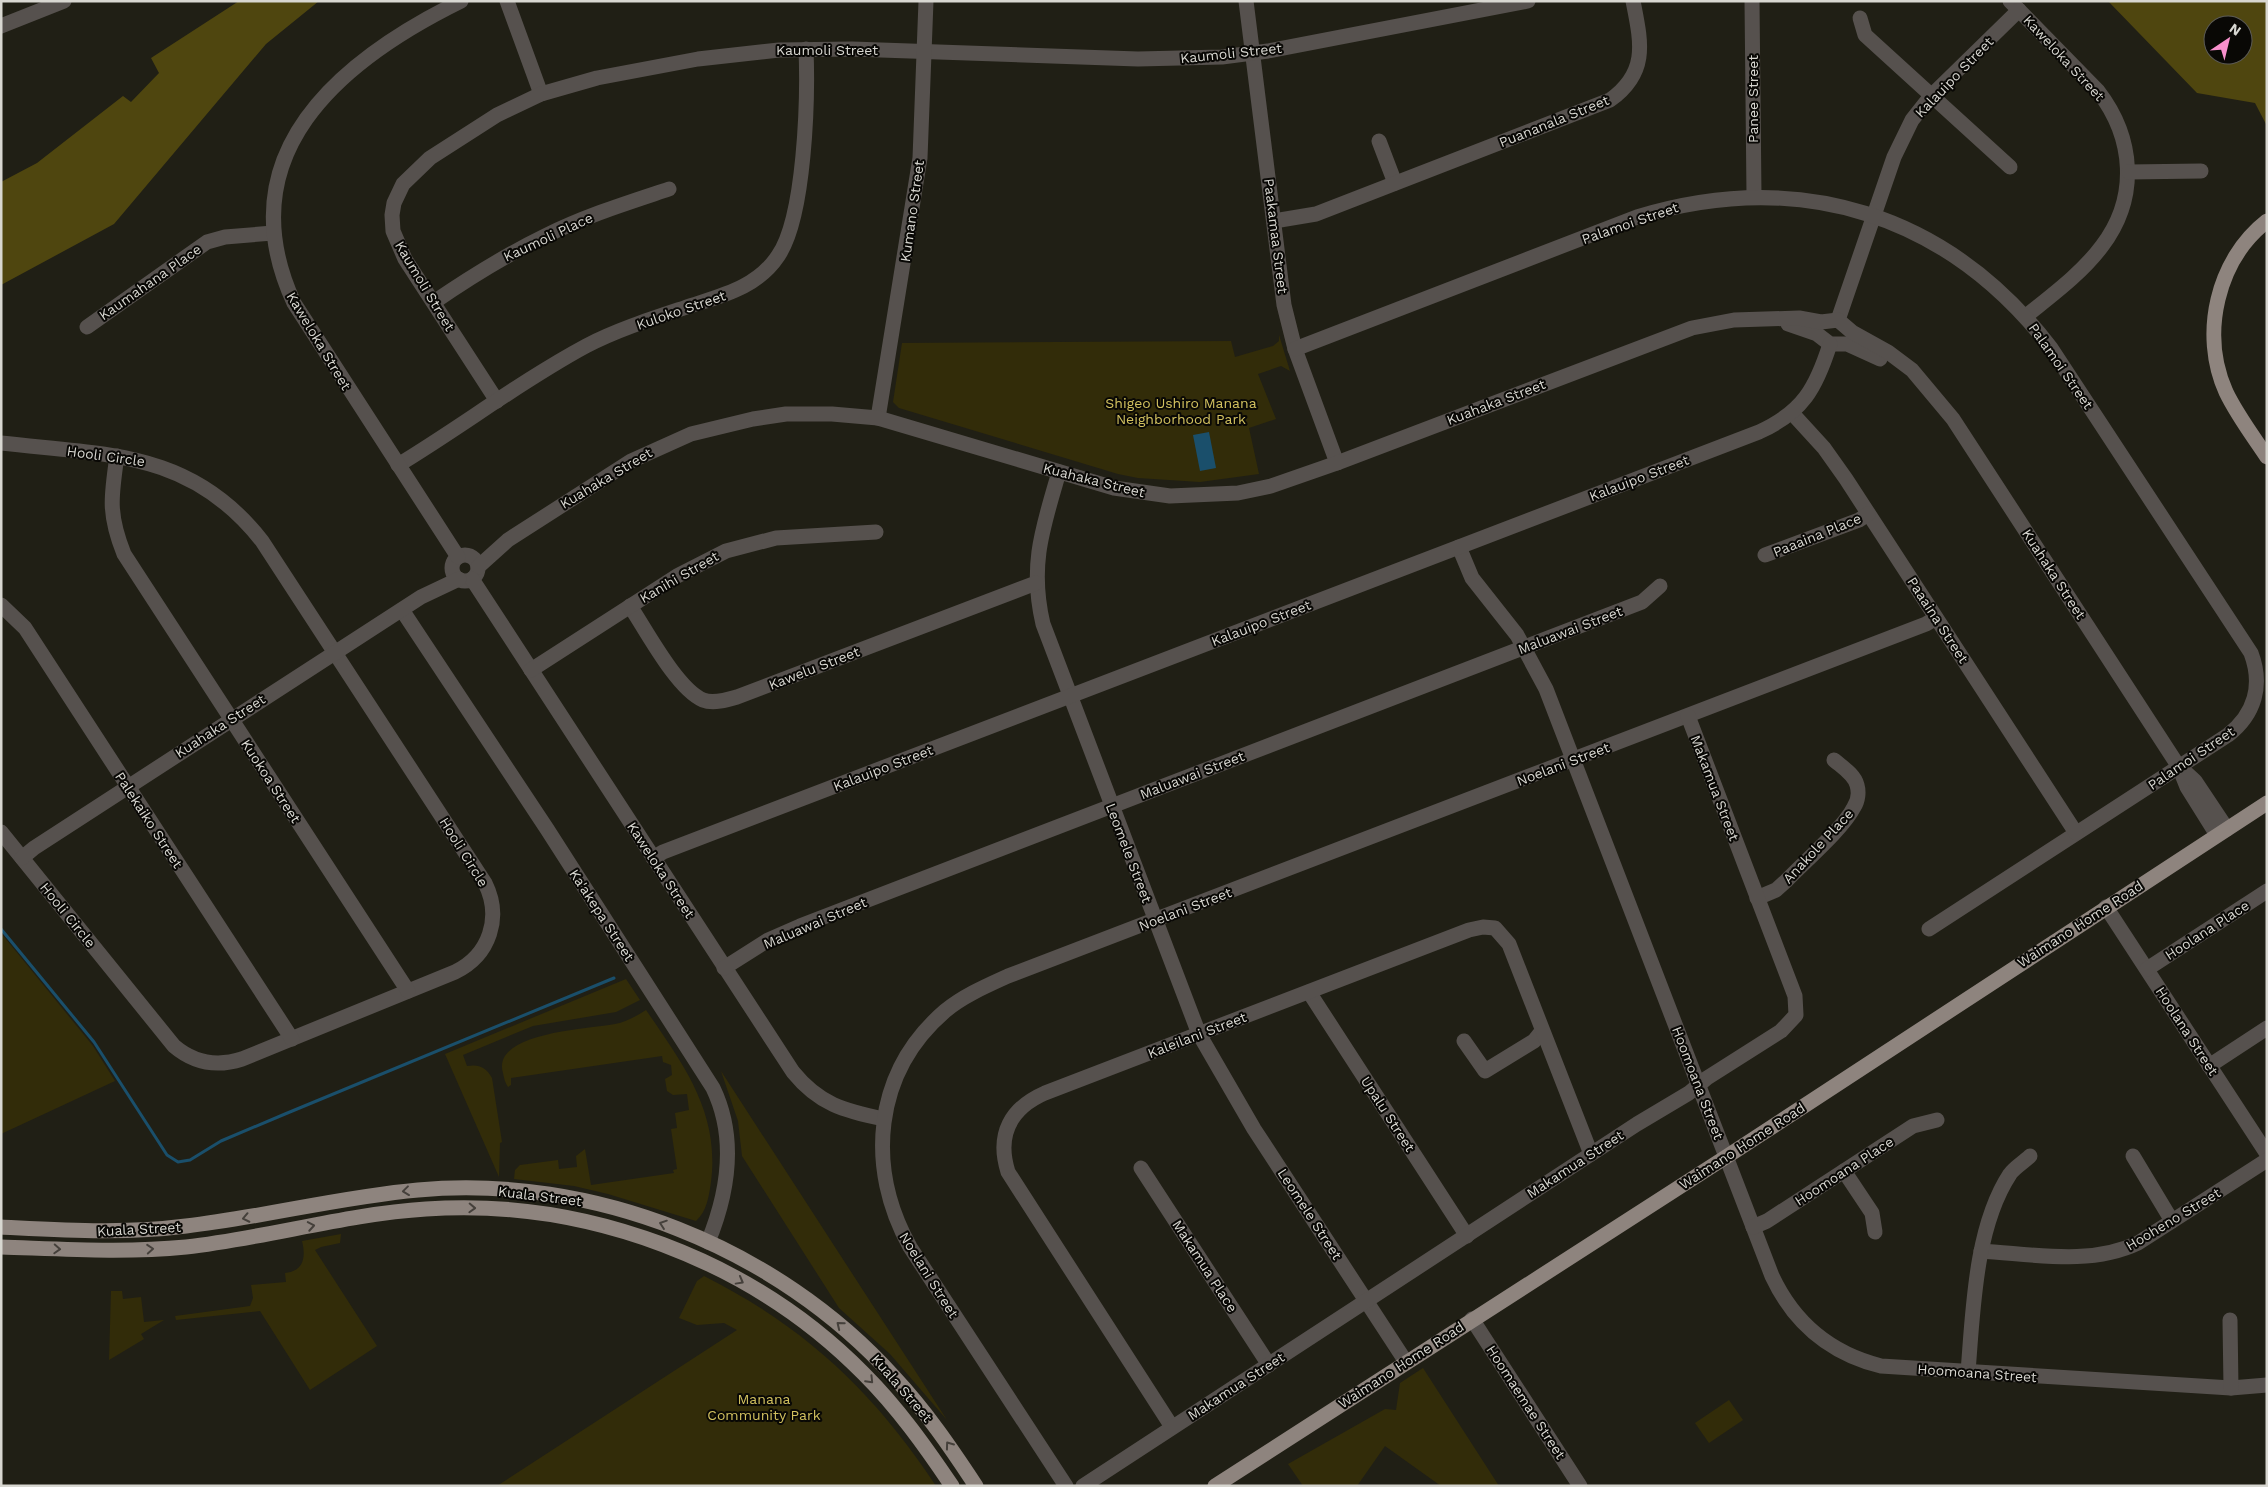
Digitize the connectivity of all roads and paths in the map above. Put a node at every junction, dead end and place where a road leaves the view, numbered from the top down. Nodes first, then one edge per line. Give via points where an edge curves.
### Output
1 (64, 1) edge
2 (461, 1) edge
3 (507, 1) edge
4 (926, 1) edge
5 (1246, 1) edge
6 (1528, 1) edge
7 (1633, 1) edge
8 (1752, 1) edge
9 (2014, 6) edge
10 (1860, 18) dead end
11 (1, 26) edge
12 (806, 49) junction
13 (925, 52) junction
14 (1253, 52) junction
15 (541, 94) junction
16 (1931, 96) junction
17 (1379, 141) dead end
18 (2010, 167) dead end
19 (2129, 172) junction
20 (2201, 172) dead end
21 (1395, 183) junction
22 (670, 189) dead end
23 (1754, 196) junction
24 (1873, 217) junction
25 (1274, 221) junction
26 (2267, 221) edge
27 (273, 233) junction
28 (434, 302) junction
29 (2026, 316) junction
30 (1777, 320) junction
31 (1837, 322) junction
32 (87, 327) dead end
33 (1830, 342) junction
34 (1295, 349) junction
35 (1924, 386) junction
36 (497, 401) junction
37 (1792, 413) junction
38 (878, 418) junction
39 (1, 444) edge
40 (117, 456) junction
41 (2267, 457) edge
42 (1337, 463) junction
43 (398, 465) junction
44 (1060, 472) junction
45 (1868, 514) junction
46 (876, 532) dead end
47 (1459, 547) junction
48 (1765, 555) dead end
49 (465, 568) junction
50 (1036, 583) junction
51 (1660, 586) dead end
52 (1, 605) edge
53 (630, 606) junction
54 (402, 610) junction
55 (1936, 618) junction
56 (1525, 648) junction
57 (335, 652) junction
58 (531, 670) junction
59 (1069, 696) junction
60 (1688, 716) junction
61 (231, 720) junction
62 (1573, 760) junction
63 (1834, 760) dead end
64 (2179, 766) junction
65 (127, 787) junction
66 (2267, 803) edge
67 (1111, 806) junction
68 (1, 832) edge
69 (2222, 832) junction
70 (2076, 833) junction
71 (22, 858) junction
72 (653, 858) junction
73 (2267, 891) edge
74 (1757, 898) junction
75 (2106, 907) junction
76 (1155, 920) junction
77 (1928, 929) dead end
78 (724, 968) junction
79 (2147, 969) junction
80 (408, 991) junction
81 (1309, 992) junction
82 (2267, 1028) edge
83 (1542, 1031) junction
84 (1199, 1034) junction
85 (292, 1039) junction
86 (1464, 1041) dead end
87 (2209, 1066) junction
88 (1699, 1085) junction
89 (884, 1119) junction
90 (1937, 1120) dead end
91 (1591, 1154) junction
92 (2267, 1154) edge
93 (2030, 1156) dead end
94 (2133, 1156) dead end
95 (1726, 1157) junction
96 (2267, 1160) edge
97 (1141, 1168) dead end
98 (1844, 1171) junction
99 (507, 1190) junction
100 (505, 1210) junction
101 (2172, 1222) junction
102 (1, 1227) edge
103 (1753, 1227) junction
104 (102, 1231) junction
105 (1875, 1232) dead end
106 (1467, 1236) junction
107 (708, 1242) junction
108 (1, 1247) edge
109 (1982, 1251) junction
110 (101, 1252) junction
111 (700, 1260) junction
112 (1367, 1301) junction
113 (1472, 1319) junction
114 (2230, 1320) dead end
115 (1406, 1362) junction
116 (1269, 1365) junction
117 (1968, 1372) junction
118 (2267, 1385) edge
119 (2231, 1388) junction
120 (1172, 1427) junction
121 (952, 1486) edge
122 (976, 1486) edge
123 (1066, 1486) edge
124 (1084, 1486) edge
125 (1215, 1486) edge
126 (1580, 1486) edge

1 - 11 street
2 - 27 street, Kaweloka Street via 384,46 338,81 316,104 294,138 280,171
3 - 15 street
4 - 13 street, Kumano Street
5 - 14 street, Paakamaa Street
6 - 14 street, Kaumoli Street
7 - 21 street, Puananala Street via 1641,48 1636,71 1618,94 1600,105
8 - 23 street, Panee Street
9 - 16 street, Kalauipo Street
9 - 19 street, Kaweloka Street via 2108,105 2124,139
10 - 16 street via 1865,35
12 - 13 street, Kaumoli Street
12 - 15 street, Kaumoli Street via 698,60 597,78
12 - 36 street, Kuloko Street via 804,139 794,216 786,244 769,268 741,289 639,324 587,346
13 - 14 street, Kaumoli Street via 1138,59 1197,58
13 - 38 street, Kumano Street via 920,158
14 - 25 street, Paakamaa Street
15 - 28 street, Kaumoli Street via 452,142 402,184 394,204 393,231 405,259
16 - 18 street
16 - 24 street, Kalauipo Street via 1902,138
17 - 21 street
19 - 20 street
19 - 29 street, Kaweloka Street via 2120,213 2103,246 2087,264
21 - 25 street, Puananala Street via 1316,214
22 - 28 street, Kaumoli Place via 615,207 545,236 492,264
23 - 24 street, Palamoi Street via 1809,200
23 - 34 street, Palamoi Street via 1702,201 1637,217
24 - 29 street, Palamoi Street via 1954,255
24 - 31 street, Kalauipo Street
25 - 34 street, Paakamaa Street via 1284,305
26 - 41 main road via 2242,247 2228,271 2218,299 2214,327 2216,360 2226,392
27 - 32 street, Kaumahana Place via 208,242
27 - 43 street, Kaweloka Street via 278,263 294,303
28 - 36 street, Kaumoli Street
29 - 64 street, Palamoi Street via 2061,362 2251,653 2256,690 2243,722
30 - 31 street, Kuahaka Street via 1800,318
30 - 33 street, Kuahaka Street
30 - 42 street, Kuahaka Street via 1734,320 1692,328
31 - 33 street via 1846,336
31 - 33 street via 1821,328
31 - 35 street, Kuahaka Street via 1912,370
33 - 35 street, Kuahaka Street via 1856,346
33 - 37 street, Kalauipo Street via 1814,386
34 - 42 street, Paakamaa Street
35 - 64 street, Kuahaka Street via 1953,419
36 - 43 street, Kuloko Street
37 - 45 street, Paaaina Street via 1824,448
37 - 47 street, Kalauipo Street via 1759,432
38 - 44 street, Kuahaka Street
38 - 49 street, Kuahaka Street via 786,414 734,422 691,434 631,461
39 - 40 street, Hooli Circle
40 - 57 street, Hooli Circle via 153,463 180,473 232,507 262,540
40 - 61 street, Kuokoa Street via 111,506 114,529 124,554
42 - 44 street, Kuahaka Street via 1271,486 1200,496 1142,493
43 - 49 street, Kaweloka Street
44 - 50 street, Leomele Street via 1039,543
45 - 48 street, Paaaina Place
45 - 55 street, Paaaina Street
46 - 53 street, Kanihi Street via 802,536 746,544 692,567
47 - 56 street, Hoomoana Street via 1472,578 1502,613
47 - 59 street, Kalauipo Street
49 - 54 street, Kuahaka Street
49 - 58 street, Kaweloka Street
50 - 53 street, Kawelu Street via 717,702 704,700 675,675
50 - 59 street, Leomele Street via 1042,624
51 - 56 street, Maluawai Street via 1642,602
52 - 65 street, Palekaiko Street via 25,628
53 - 58 street, Kanihi Street
54 - 57 street, Kuahaka Street
54 - 107 street, Ka'akepa Street via 716,1094 727,1131 728,1154 722,1202
55 - 60 street, Noelani Street
55 - 70 street, Paaaina Street
56 - 62 street, Hoomoana Street via 1546,689
56 - 67 street, Maluawai Street
57 - 61 street, Kuahaka Street
57 - 80 street, Hooli Circle via 481,877 492,904 491,931 477,956 461,969
58 - 72 street, Kaweloka Street
59 - 67 street, Leomele Street
59 - 72 street, Kalauipo Street
60 - 62 street, Noelani Street
60 - 74 street, Makamua Street
61 - 65 street, Kuahaka Street
61 - 80 street, Kuokoa Street
62 - 76 street, Noelani Street
62 - 88 street, Hoomoana Street
63 - 74 street, Anakole Place via 1857,784 1855,807 1786,882
64 - 69 street, Kuahaka Street via 2195,781
64 - 70 street, Palamoi Street
65 - 71 street, Kuahaka Street
65 - 85 street, Palekaiko Street
66 - 69 main road, Waimano Home Road
67 - 76 street, Leomele Street
67 - 78 street, Maluawai Street via 792,929
68 - 71 street, Hooli Circle
69 - 75 main road, Waimano Home Road
70 - 77 street, Palamoi Street
71 - 85 street, Hooli Circle via 181,1052 203,1062 230,1063
72 - 78 street, Kaweloka Street
73 - 79 street, Hoolana Place
74 - 88 street, Makamua Street via 1794,996 1796,1015 1781,1031
75 - 79 street, Hoolana Street
75 - 95 main road, Waimano Home Road
76 - 84 street, Leomele Street
76 - 89 street, Noelani Street via 988,985 956,1003 914,1046 898,1075
78 - 89 street, Kaweloka Street via 803,1084 837,1107
79 - 87 street, Hoolana Street
80 - 85 street, Hooli Circle
81 - 83 street, Kaleilani Street via 1468,930 1495,928 1509,944
81 - 84 street, Kaleilani Street
81 - 106 street, Upalu Street
82 - 87 street
83 - 86 street via 1534,1041 1485,1071
83 - 91 street, Kaleilani Street
84 - 112 street, Leomele Street via 1254,1129
84 - 120 street, Kaleilani Street via 1035,1097 1015,1114 1003,1146 1004,1160 1014,1184
87 - 92 street, Hoolana Street
88 - 91 street, Makamua Street
88 - 95 street, Hoomoana Street
89 - 123 street, Noelani Street via 883,1169 888,1198 900,1228
90 - 98 street, Hoomoana Place via 1914,1126
91 - 106 street, Makamua Street
93 - 109 street via 2010,1173 1995,1207
94 - 101 street
95 - 103 street, Hoomoana Street
95 - 113 main road, Waimano Home Road
96 - 101 street, Hooheno Street
97 - 116 street, Makamua Place
98 - 103 street, Hoomoana Place
98 - 105 street via 1872,1213
99 - 100 main road
99 -> 104 main road, Kuala Street via 419,1190 221,1222
107 -> 99 main road, Kuala Street via 609,1207
110 -> 100 main road, Kuala Street via 237,1240 398,1211 451,1208
100 - 111 main road, Kuala Street via 581,1221 660,1243
101 - 109 street, Hooheno Street via 2124,1250 2099,1256
102 - 104 main road, Kuala Street
103 - 117 street, Hoomoana Street via 1772,1276 1791,1310 1809,1330 1833,1348 1881,1366
104 - 110 main road
106 - 112 street, Makamua Street
107 - 111 main road
122 -> 107 main road, Kuala Street via 934,1425 871,1353 794,1291
108 -> 110 main road, Kuala Street
109 - 117 street via 1974,1291
111 -> 121 main road, Kuala Street via 779,1304 837,1348 901,1415
112 - 115 street, Leomele Street
112 - 116 street, Makamua Street
113 - 115 main road, Waimano Home Road
113 - 126 street, Hoomaemae Street
114 - 119 street
115 - 125 main road, Waimano Home Road
116 - 120 street, Makamua Street
117 - 119 street, Hoomoana Street
118 - 119 street, Hoomoana Street
120 - 124 street, Makamua Street

